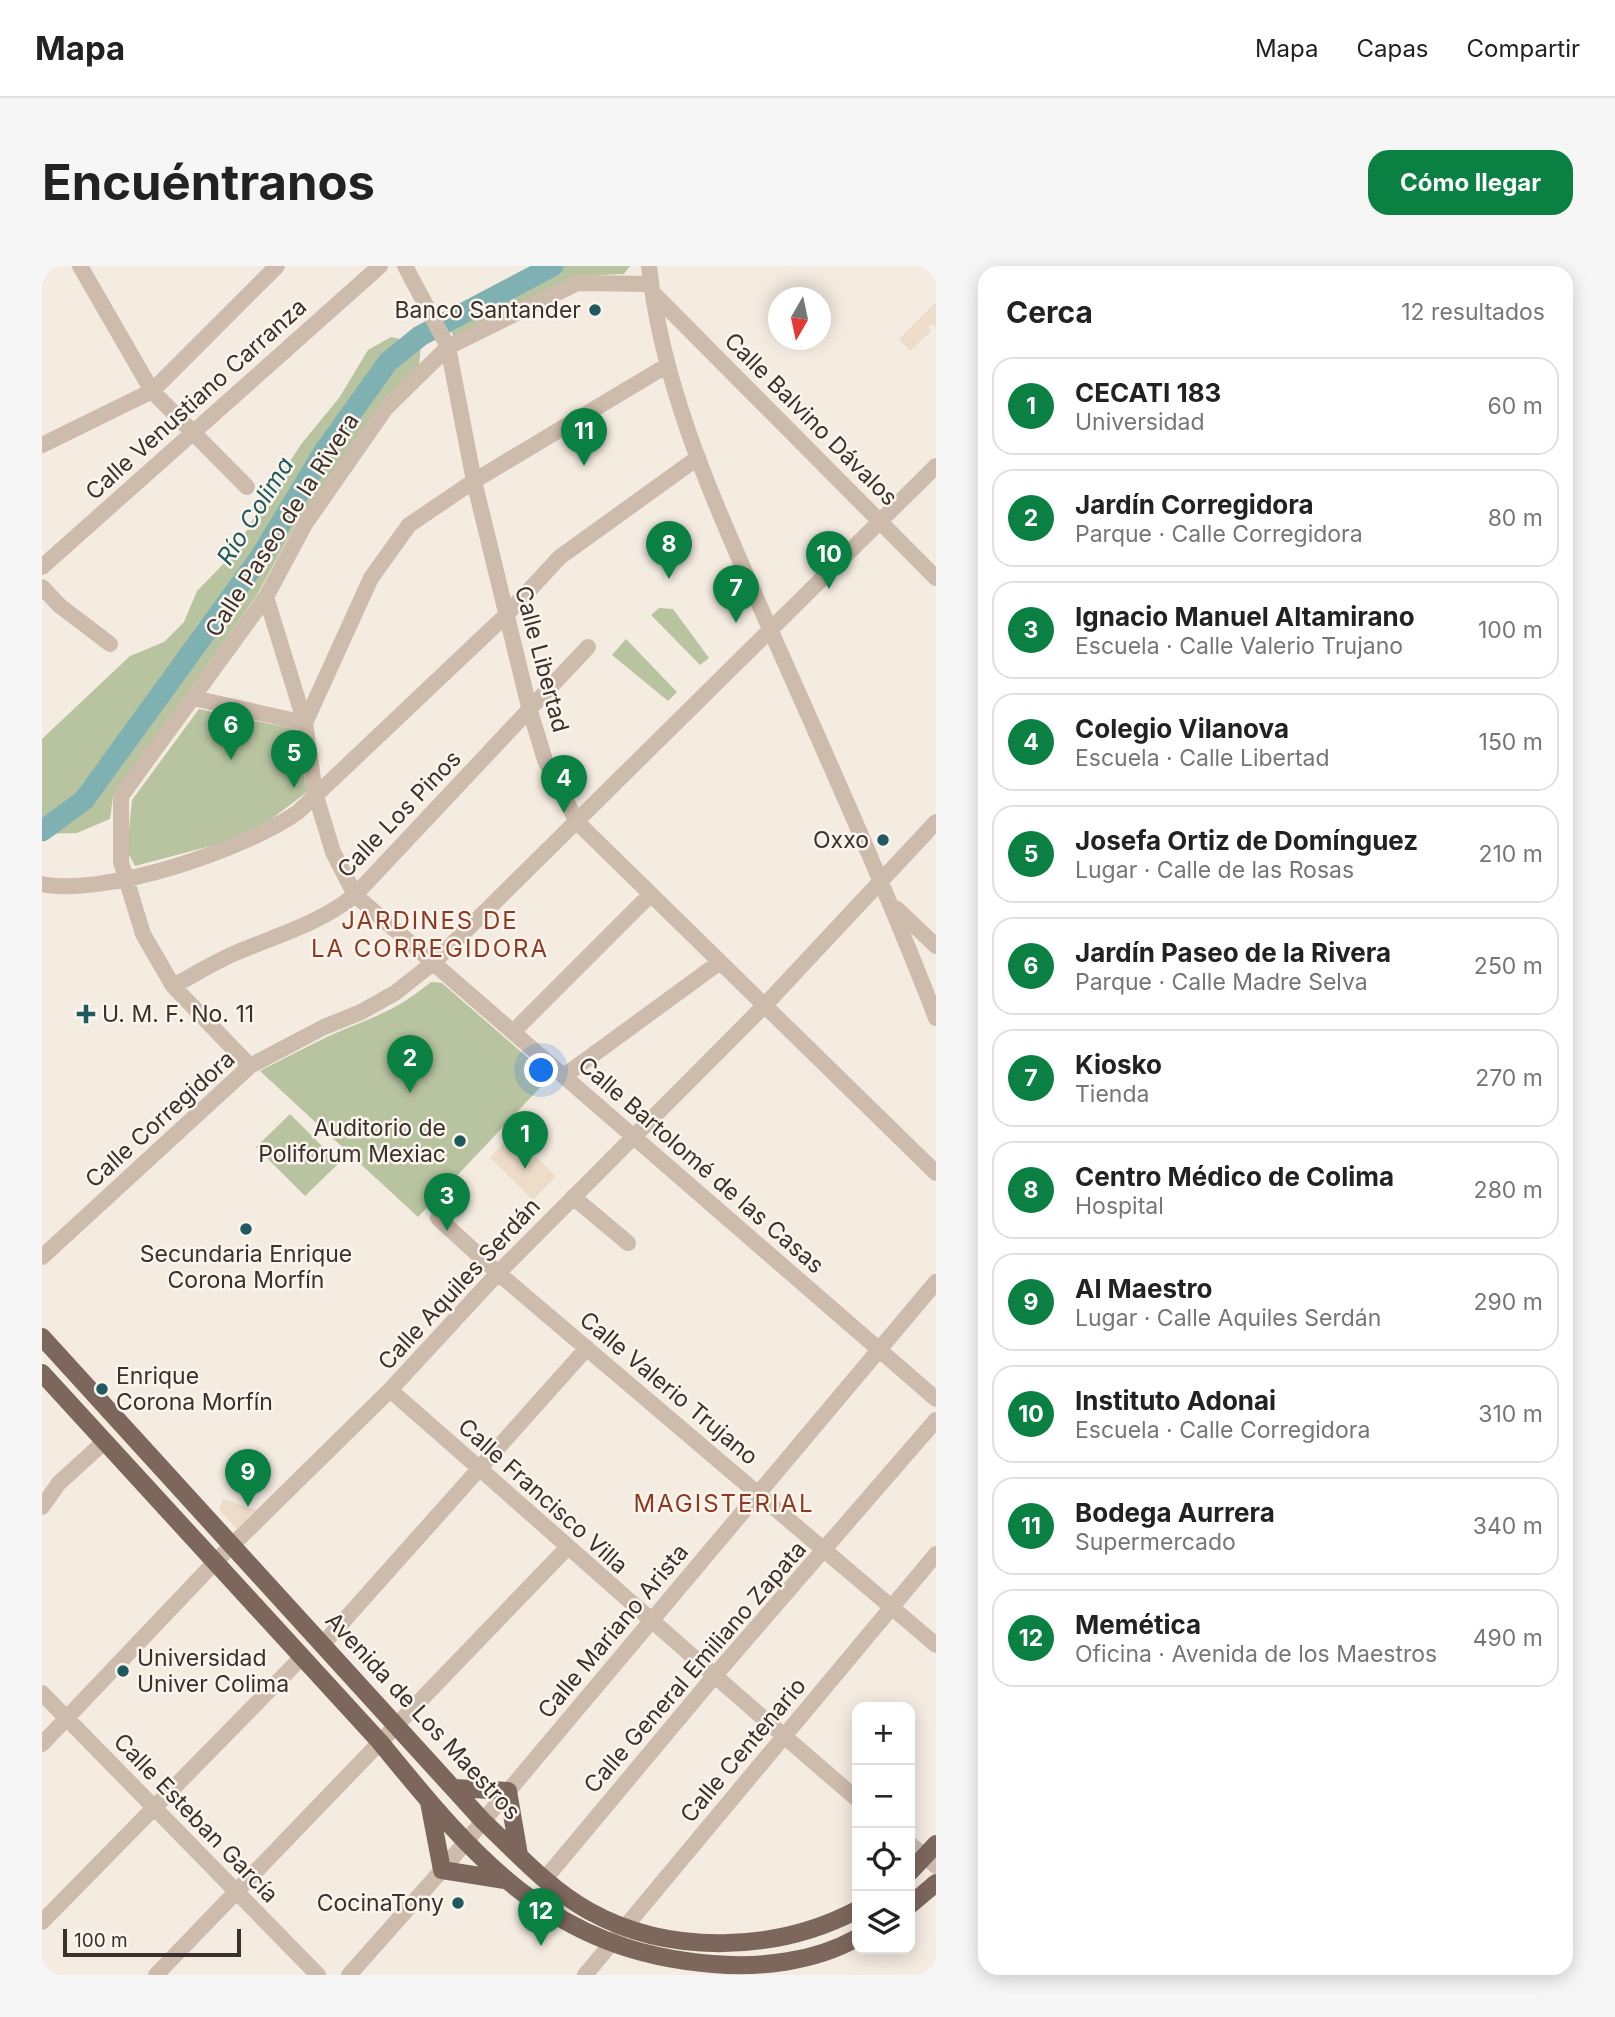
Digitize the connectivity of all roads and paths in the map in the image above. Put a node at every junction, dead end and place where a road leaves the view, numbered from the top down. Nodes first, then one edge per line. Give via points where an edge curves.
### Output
1 (80, 266) edge
2 (277, 266) edge
3 (380, 266) edge
4 (405, 266) edge
5 (651, 279) edge
6 (448, 347) junction
7 (666, 366) junction
8 (152, 391) junction
9 (193, 432) junction
10 (42, 445) edge
11 (696, 459) junction
12 (936, 467) edge
13 (474, 481) junction
14 (247, 487) dead end
15 (882, 522) junction
16 (42, 567) edge
17 (936, 578) edge
18 (42, 587) edge
19 (266, 597) junction
20 (505, 615) junction
21 (771, 630) junction
22 (110, 644) dead end
23 (588, 647) dead end
24 (193, 698) junction
25 (530, 711) junction
26 (305, 723) junction
27 (315, 793) junction
28 (936, 821) edge
29 (577, 822) junction
30 (125, 880) junction
31 (881, 881) junction
32 (42, 884) edge
33 (651, 894) junction
34 (355, 895) junction
35 (893, 906) junction
36 (936, 946) edge
37 (720, 962) junction
38 (433, 963) junction
39 (173, 986) junction
40 (765, 1005) junction
41 (936, 1018) edge
42 (513, 1032) junction
43 (250, 1066) junction
44 (564, 1076) junction
45 (633, 1136) junction
46 (936, 1173) edge
47 (573, 1197) junction
48 (438, 1218) dead end
49 (628, 1243) dead end
50 (42, 1257) edge
51 (498, 1273) junction
52 (936, 1282) edge
53 (42, 1338) edge
54 (587, 1348) junction
55 (879, 1350) junction
56 (42, 1373) edge
57 (390, 1390) junction
58 (936, 1399) edge
59 (936, 1420) edge
60 (103, 1443) junction
61 (480, 1468) junction
62 (59, 1483) junction
63 (42, 1490) edge
64 (758, 1494) junction
65 (42, 1507) edge
66 (233, 1544) junction
67 (567, 1548) junction
68 (825, 1551) junction
69 (936, 1554) edge
70 (215, 1562) junction
71 (892, 1607) junction
72 (650, 1622) junction
73 (323, 1644) junction
74 (936, 1645) edge
75 (301, 1658) junction
76 (716, 1674) junction
77 (42, 1693) edge
78 (67, 1719) junction
79 (397, 1725) junction
80 (784, 1737) junction
81 (380, 1742) junction
82 (42, 1744) edge
83 (454, 1788) junction
84 (508, 1791) junction
85 (852, 1795) edge
86 (429, 1802) junction
87 (154, 1808) junction
88 (483, 1821) junction
89 (467, 1840) junction
90 (915, 1847) edge
91 (519, 1855) junction
92 (933, 1856) edge
93 (915, 1869) edge
94 (442, 1870) junction
95 (505, 1880) junction
96 (544, 1880) junction
97 (936, 1883) edge
98 (236, 1892) junction
99 (915, 1901) edge
100 (852, 1913) edge
101 (42, 1922) edge
102 (626, 1926) junction
103 (852, 1940) edge
104 (611, 1944) junction
105 (156, 1975) edge
106 (318, 1975) edge
107 (349, 1975) edge
108 (585, 1975) edge

1 - 8 street
2 - 8 street
3 - 9 street, Calle Venustiano Carranza
4 - 6 street, Calle Libertad
5 - 6 street, Calle Paseo de la Rivera via 577,283
5 - 7 street
5 - 15 street, Calle Balvino Dávalos
6 - 13 street, Calle Libertad
6 - 19 street, Calle Paseo de la Rivera via 386,408 305,524
7 - 11 street
7 - 13 street
8 - 9 street
8 - 10 street
9 - 14 street
9 - 16 street, Calle Venustiano Carranza
11 - 20 street via 560,556
11 - 21 street
12 - 15 street, Calle Corregidora
13 - 20 street, Calle Libertad
13 - 26 street via 409,525 371,578
15 - 17 street, Calle Balvino Dávalos
15 - 21 street, Calle Corregidora
18 - 22 street
19 - 24 street, Calle Paseo de la Rivera
19 - 26 street, Calle Bartolomé de las Casas
20 - 25 street, Calle Libertad
20 - 27 street
21 - 29 street, Calle Corregidora
21 - 31 street
23 - 25 street, Calle Los Pinos
24 - 26 street
24 - 30 street, Calle Paseo de la Rivera via 121,796
25 - 29 street, Calle Libertad via 545,760
25 - 34 street, Calle Los Pinos
26 - 27 street, Calle Bartolomé de las Casas
27 - 30 street via 274,829
27 - 34 street, Calle Bartolomé de las Casas via 333,852
28 - 31 street, Calle Aquiles Serdán
29 - 33 street, Calle Libertad
29 - 38 street, Calle Corregidora
30 - 32 street via 58,888
30 - 39 street, Calle Paseo de la Rivera via 143,934
31 - 35 street
31 - 40 street, Calle Aquiles Serdán
33 - 37 street, Calle Libertad
33 - 42 street
34 - 38 street, Calle Bartolomé de las Casas
34 - 39 street, Calle Los Pinos via 292,932 230,955
35 - 36 street
35 - 41 street
37 - 40 street, Calle Libertad
37 - 44 street
38 - 42 street, Calle Bartolomé de las Casas
38 - 43 street, Calle Corregidora via 362,1012
39 - 43 street, Calle Paseo de la Rivera
40 - 45 street, Calle Aquiles Serdán
40 - 46 street, Calle Libertad
42 - 44 street, Calle Bartolomé de las Casas
43 - 50 street, Calle Corregidora
44 - 45 street, Calle Bartolomé de las Casas
45 - 47 street, Calle Aquiles Serdán
45 - 55 street, Calle Bartolomé de las Casas
47 - 49 street
47 - 51 street, Calle Aquiles Serdán
48 - 51 street, Calle Valerio Trujano
51 - 54 street, Calle Valerio Trujano
51 - 57 street, Calle Aquiles Serdán
52 - 55 street, Calle Mariano Arista
53 - 66 main road, Avenida de Los Maestros
54 - 61 street
54 - 64 street, Calle Valerio Trujano
55 - 58 street, Calle Bartolomé de las Casas
55 - 64 street, Calle Mariano Arista
56 - 60 main road
57 - 61 street, Calle Francisco Villa
57 - 66 street, Calle Aquiles Serdán
59 - 68 street, Calle General Emiliano Zapata
60 - 62 street
60 - 70 main road
61 - 67 street, Calle Francisco Villa
61 - 73 street
62 - 63 street
62 - 65 street
64 - 68 street, Calle Valerio Trujano
64 - 72 street, Calle Mariano Arista
66 - 70 street, Calle Aquiles Serdán
66 - 73 main road, Avenida de Los Maestros
67 - 72 street, Calle Francisco Villa
67 - 79 street
68 - 71 street, Calle Valerio Trujano
68 - 76 street, Calle General Emiliano Zapata
69 - 71 street, Calle Centenario
70 - 75 main road
70 - 78 street, Calle Aquiles Serdán
71 - 74 street, Calle Valerio Trujano
71 - 80 street, Calle Centenario
72 - 76 street, Calle Francisco Villa
72 - 84 street, Calle Mariano Arista
73 - 79 main road, Avenida de Los Maestros
75 - 81 main road
75 - 87 street
76 - 80 street, Calle Francisco Villa
76 - 96 street, Calle General Emiliano Zapata
77 - 78 street, Calle Esteban García
78 - 82 street, Calle Aquiles Serdán
78 - 87 street, Calle Esteban García
79 - 81 street
79 - 83 main road, Avenida de Los Maestros
80 - 85 street, Calle Francisco Villa
80 - 102 street, Calle Centenario
81 - 86 main road
81 - 98 street
83 - 84 main road
83 - 88 main road, Avenida de Los Maestros
84 - 88 street, Calle Mariano Arista
84 - 91 main road
86 - 89 main road
86 - 94 main road
87 - 98 street, Calle Esteban García
87 - 101 street
88 - 89 street, Calle Mariano Arista
88 - 91 main road, Avenida de Los Maestros
89 - 94 street, Calle Mariano Arista
89 - 95 main road
90 - 92 street
91 - 96 main road, Avenida de Los Maestros
92 - 93 main road
94 - 95 main road
94 - 107 street, Calle Mariano Arista
95 - 104 main road via 557,1918
96 - 102 main road, Avenida de Los Maestros via 591,1912
97 - 99 main road
98 - 105 street
98 - 106 street, Calle Esteban García
100 - 102 main road, Avenida de Los Maestros via 783,1938 743,1943 663,1936
102 - 104 street, Calle Centenario
103 - 104 main road via 812,1955 740,1966 674,1961
104 - 108 street, Calle Centenario

